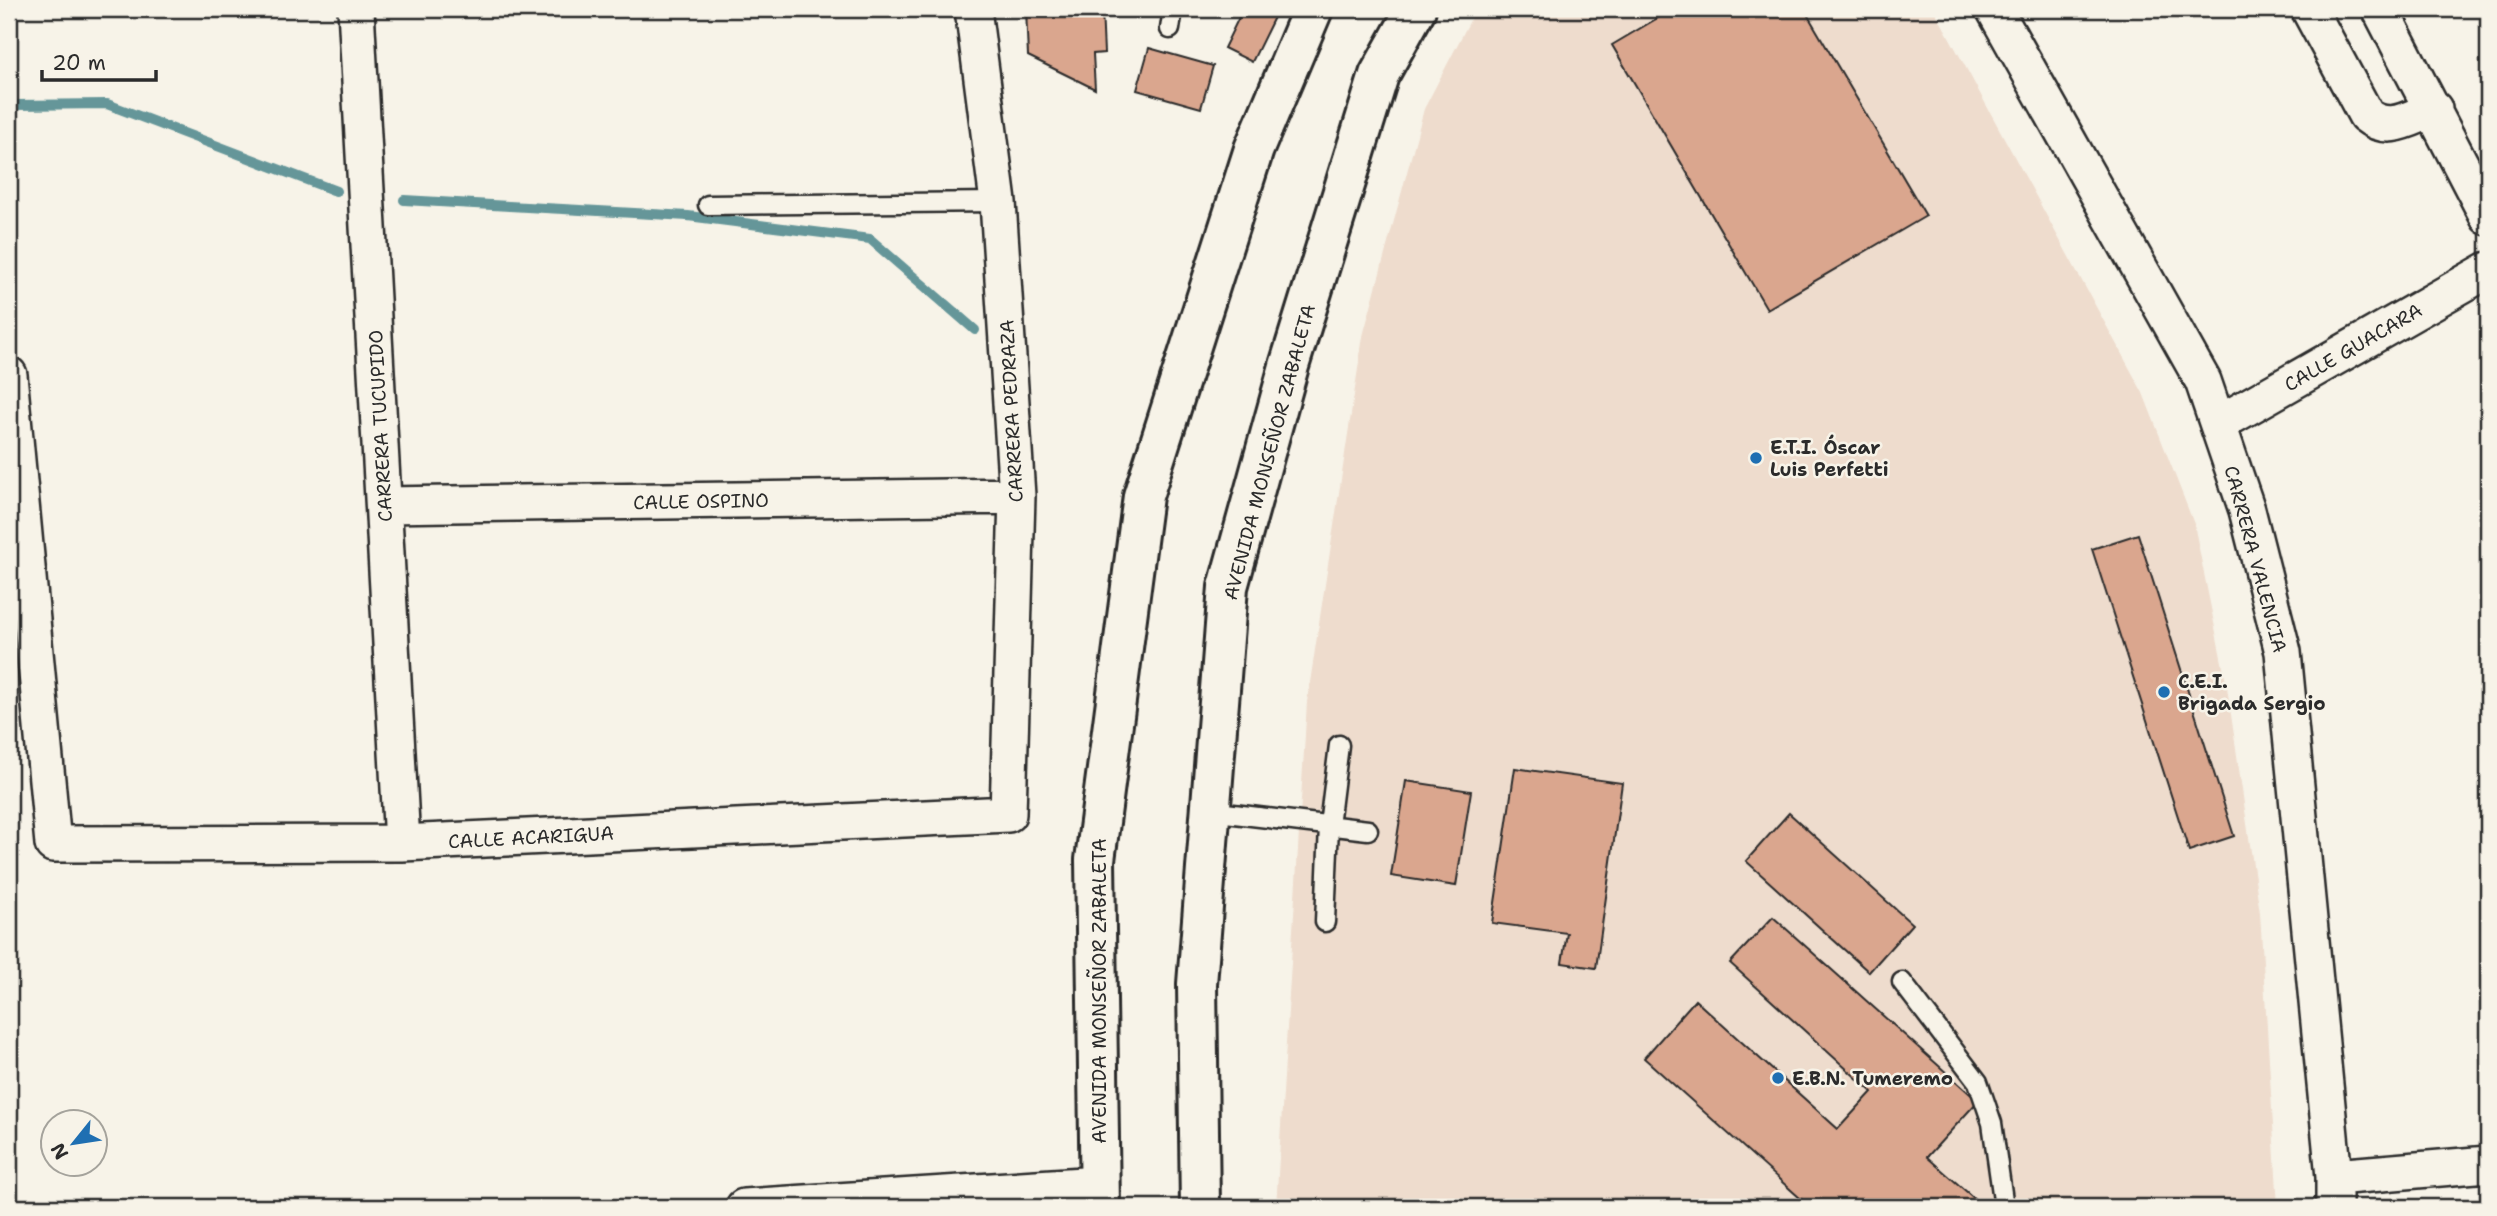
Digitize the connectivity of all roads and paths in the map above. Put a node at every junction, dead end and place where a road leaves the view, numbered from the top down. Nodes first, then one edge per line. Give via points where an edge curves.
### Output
1 (356, 9) edge
2 (973, 9) edge
3 (1173, 9) edge
4 (1313, 9) edge
5 (1416, 9) edge
6 (1994, 9) edge
7 (2308, 9) edge
8 (2380, 9) edge
9 (1170, 29) dead end
10 (2434, 109) junction
11 (998, 202) junction
12 (708, 205) dead end
13 (2488, 217) edge
14 (2488, 270) edge
15 (9, 375) edge
16 (2218, 424) junction
17 (1017, 496) junction
18 (384, 505) junction
19 (1339, 745) dead end
20 (1209, 811) junction
21 (1008, 814) joint
22 (1329, 825) junction
23 (1368, 830) dead end
24 (402, 843) junction
25 (1325, 922) dead end
26 (1902, 982) dead end
27 (2488, 1164) edge
28 (2334, 1192) edge
29 (1100, 1196) edge
30 (744, 1207) edge
31 (1200, 1207) edge
32 (2004, 1207) edge

1 - 18 street, CARRERA TUCUPIDO
2 - 11 street, CARRERA PEDRAZA
3 - 9 lane
4 - 29 street, AVENIDA MONSEÑOR ZABALETA via 1254,149 1143,496 1095,860
5 - 20 street, AVENIDA MONSEÑOR ZABALETA via 1379,75 1289,366 1228,587
6 - 16 street, CARRERA VALENCIA via 2203,381
7 - 10 street via 2366,115 2376,123 2388,126
8 - 10 street
10 - 13 street
11 - 12 lane
11 - 17 street, CARRERA PEDRAZA
14 - 16 street, CALLE GUACARA
15 - 24 street, CALLE ACARIGUA via 53,844
16 - 28 street, CARRERA VALENCIA via 2247,510 2283,652
17 - 18 street, CALLE OSPINO
17 - 21 street, CARRERA PEDRAZA
18 - 24 street, CARRERA TUCUPIDO
19 - 22 lane
20 - 22 lane
20 - 31 street, AVENIDA MONSEÑOR ZABALETA via 1197,985
21 - 24 street, CALLE ACARIGUA
22 - 23 lane
22 - 25 lane
26 - 32 lane via 1978,1082 1992,1122
27 - 28 street
29 - 30 street

